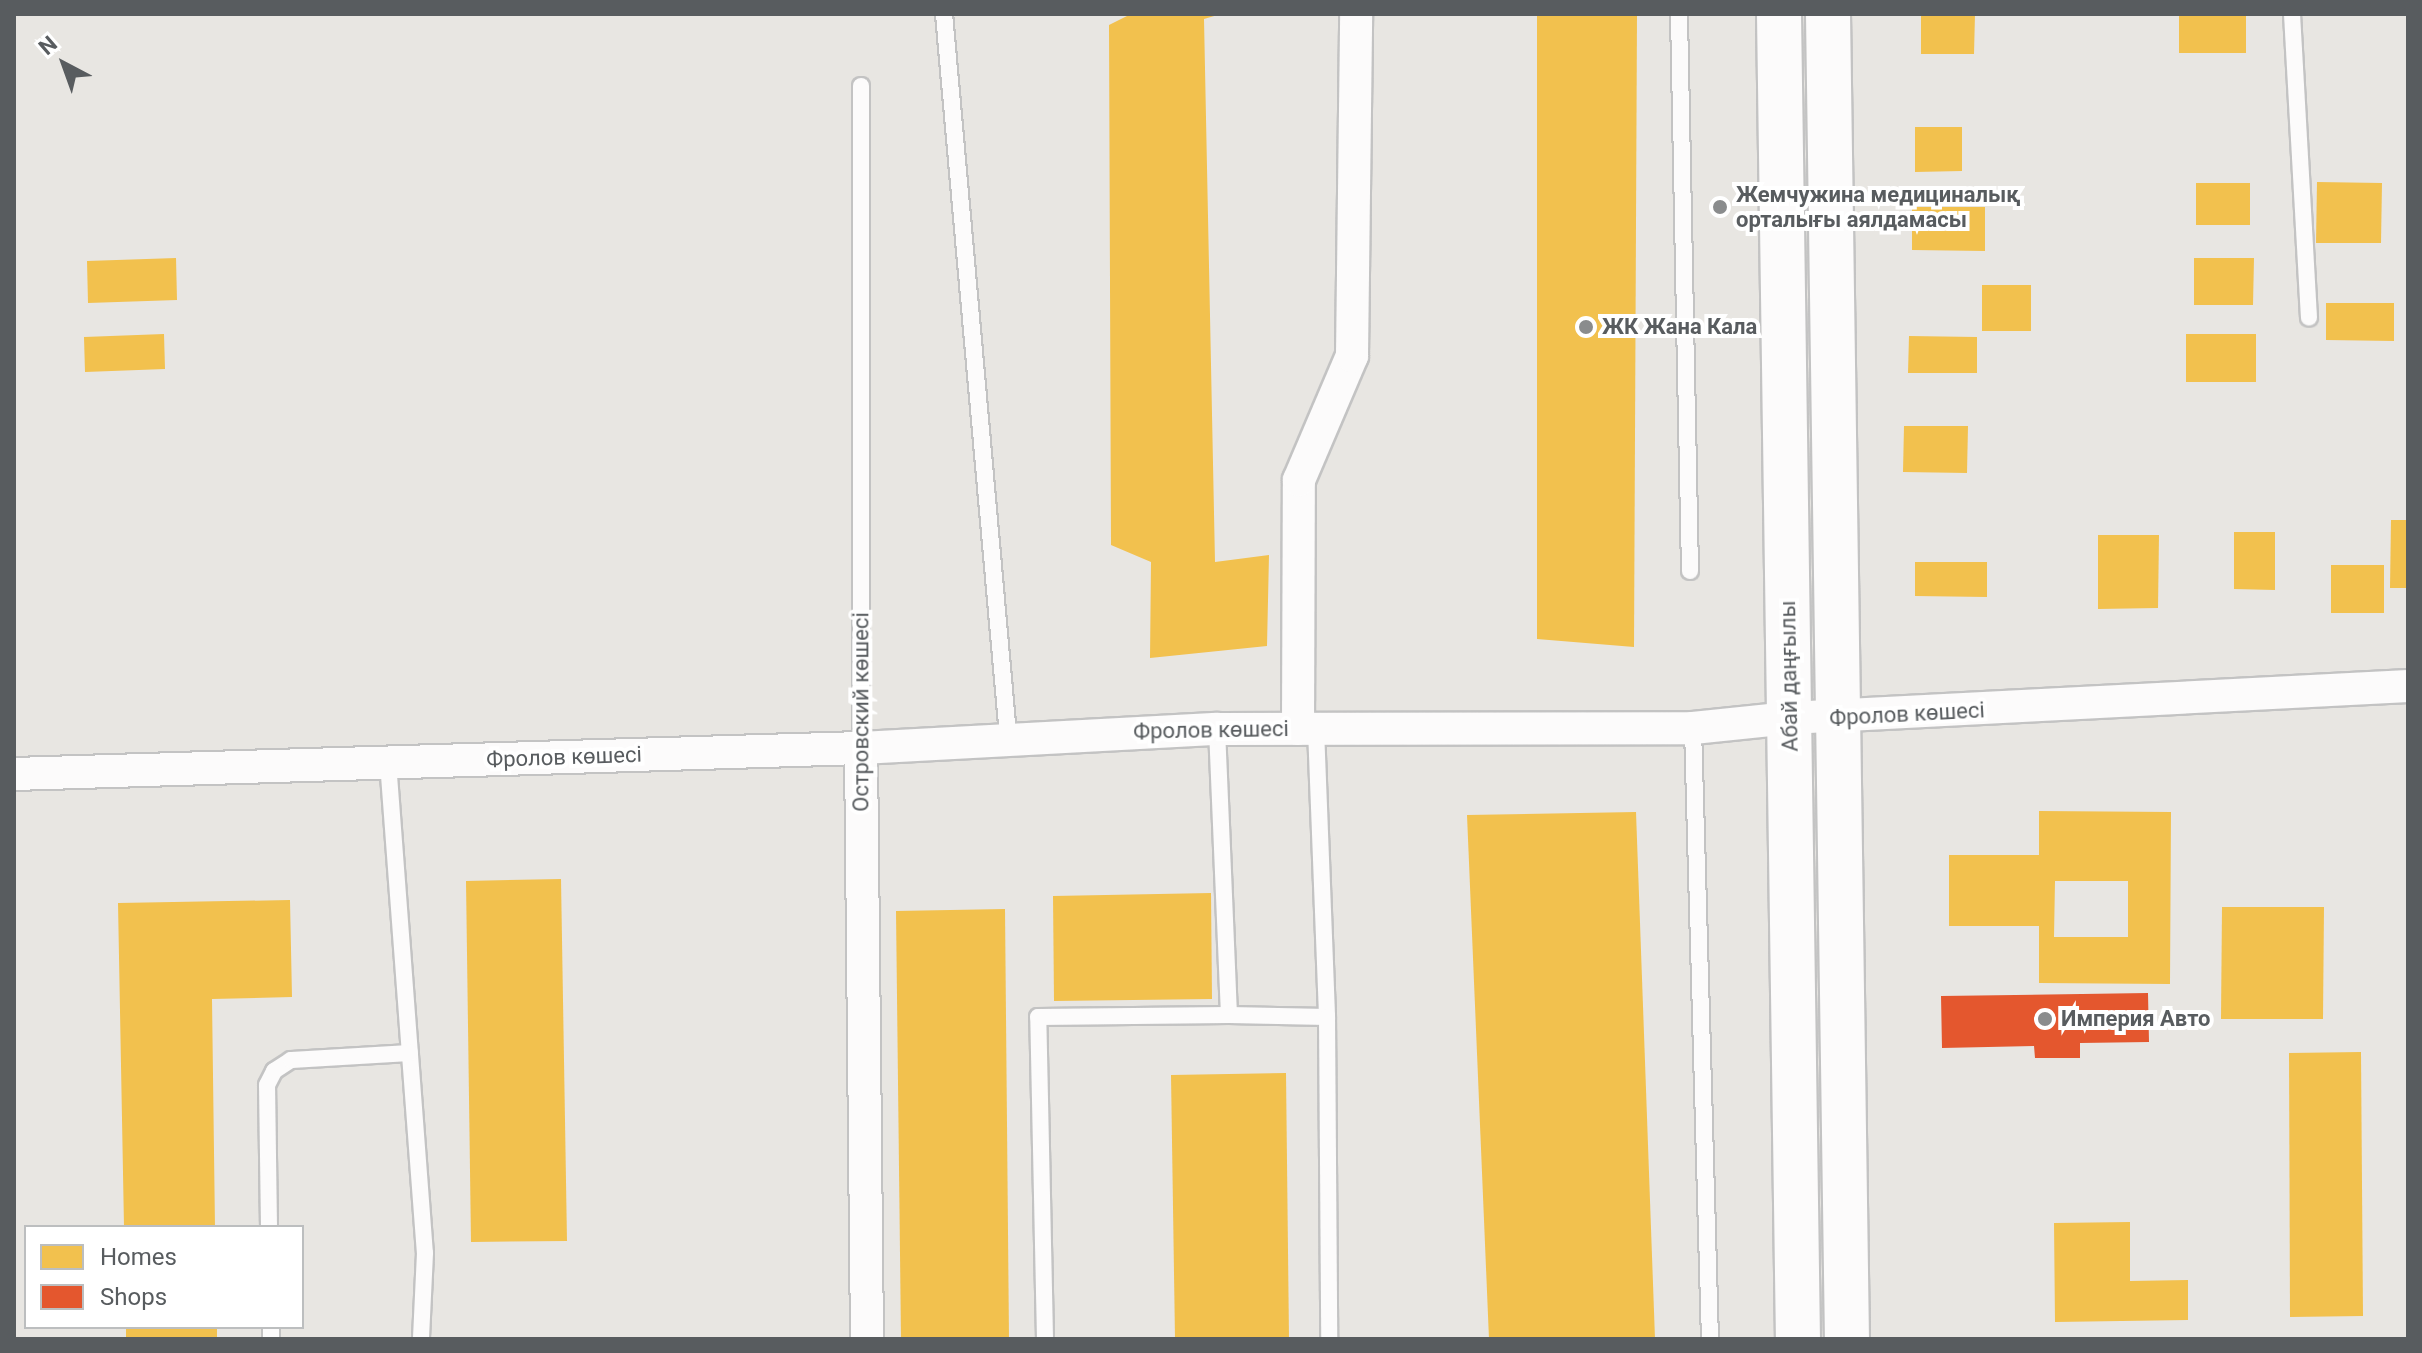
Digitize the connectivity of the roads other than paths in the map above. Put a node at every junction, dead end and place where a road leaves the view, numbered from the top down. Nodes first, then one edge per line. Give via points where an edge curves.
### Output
1 (944, 14) edge
2 (1356, 14) edge
3 (1679, 14) edge
4 (1779, 14) edge
5 (1828, 14) edge
6 (2292, 14) edge
7 (861, 86) dead end
8 (2309, 318) dead end
9 (1690, 571) dead end
10 (2408, 686) edge
11 (1789, 718) junction
12 (1838, 719) junction
13 (1693, 728) junction
14 (1217, 729) junction
15 (1307, 729) junction
16 (1008, 736) junction
17 (861, 748) junction
18 (388, 762) junction
19 (14, 774) edge
20 (1229, 1015) junction
21 (1327, 1017) junction
22 (410, 1053) junction
23 (269, 1225) edge
24 (421, 1339) edge
25 (867, 1339) edge
26 (1045, 1339) edge
27 (1329, 1339) edge
28 (1710, 1339) edge
29 (1798, 1339) edge
30 (1847, 1339) edge

1 - 16 lane
2 - 15 street via 1352,356 1299,480
3 - 9 lane
4 - 11 main road, Абай даңғылы
5 - 12 main road
6 - 8 lane
7 - 17 lane, Островский көшесі
10 - 12 street, Фролов көшесі
11 - 12 street, Фролов көшесі
11 - 13 street, Фролов көшесі
11 - 29 main road, Абай даңғылы
12 - 30 main road
13 - 15 street, Фролов көшесі
13 - 28 lane
14 - 15 street, Фролов көшесі
14 - 16 street, Фролов көшесі
14 - 20 lane
15 - 21 lane
16 - 17 street, Фролов көшесі
17 - 18 street, Фролов көшесі
17 - 25 street, Островский көшесі
18 - 19 street, Фролов көшесі
18 - 22 lane
20 - 21 lane
20 - 26 lane via 1038,1017
21 - 27 lane
22 - 23 lane via 291,1060 274,1071 267,1085
22 - 24 lane via 425,1253

